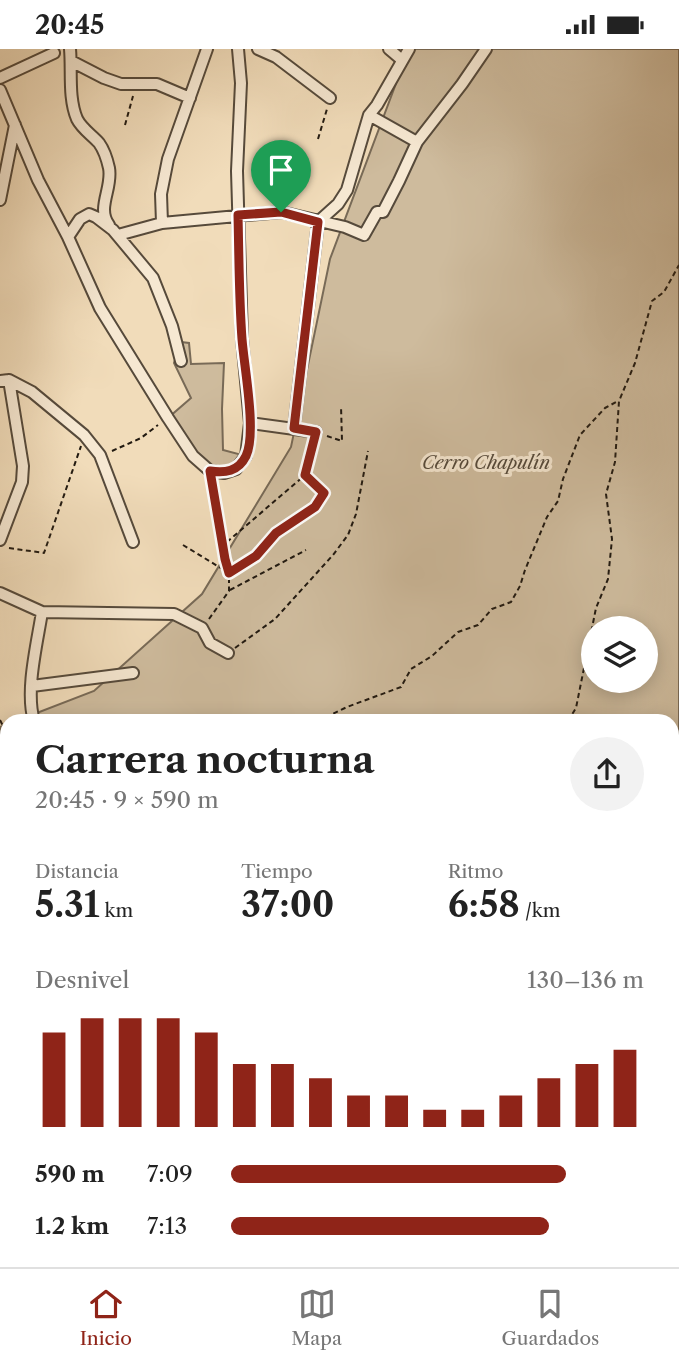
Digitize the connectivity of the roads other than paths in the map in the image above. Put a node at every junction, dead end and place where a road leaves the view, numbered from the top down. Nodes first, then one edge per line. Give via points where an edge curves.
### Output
1 (70, 49) edge
2 (207, 49) edge
3 (238, 49) edge
4 (258, 49) edge
5 (389, 49) edge
6 (409, 49) edge
7 (486, 49) edge
8 (54, 53) dead end
9 (279, 53) edge
10 (402, 60) junction
11 (71, 61) junction
12 (0, 78) edge
13 (0, 90) edge
14 (190, 98) junction
15 (330, 98) road end
16 (369, 115) junction
17 (15, 125) junction
18 (417, 142) junction
19 (0, 200) edge
20 (238, 215) junction
21 (318, 222) junction
22 (162, 223) junction
23 (116, 233) junction
24 (68, 237) junction
25 (181, 361) dead end
26 (4, 380) edge
27 (250, 423) junction
28 (294, 428) junction
29 (316, 432) road end
30 (14, 501) junction
31 (0, 507) edge
32 (0, 540) edge
33 (133, 542) dead end
34 (0, 593) edge
35 (42, 612) junction
36 (228, 653) road end
37 (133, 673) dead end
38 (32, 686) junction
39 (32, 714) edge

1 - 11 street
2 - 14 street
3 - 20 street
4 - 9 street
5 - 10 street
6 - 10 street
7 - 18 street
8 - 12 street
9 - 15 street
10 - 16 street
11 - 14 street via 104,78 157,84
11 - 23 street via 76,117 103,150 110,178 104,219
13 - 17 street
14 - 22 street via 168,159 161,194
16 - 18 street
16 - 21 street via 347,190
17 - 19 street
17 - 24 street
18 - 21 street via 383,212 377,212 364,235
20 - 21 street via 281,212
20 - 22 street
20 - 27 street
21 - 28 street
22 - 23 street
23 - 24 street via 89,214
23 - 25 street via 153,278
24 - 27 street via 100,307 193,456 210,471 236,469 246,456
26 - 30 street via 23,466
26 - 33 street via 32,392 84,435 100,455
27 - 28 street
28 - 29 street
30 - 31 street
30 - 32 street
34 - 35 street
35 - 36 street via 174,614 202,628 210,643
35 - 38 street
37 - 38 street
38 - 39 street

